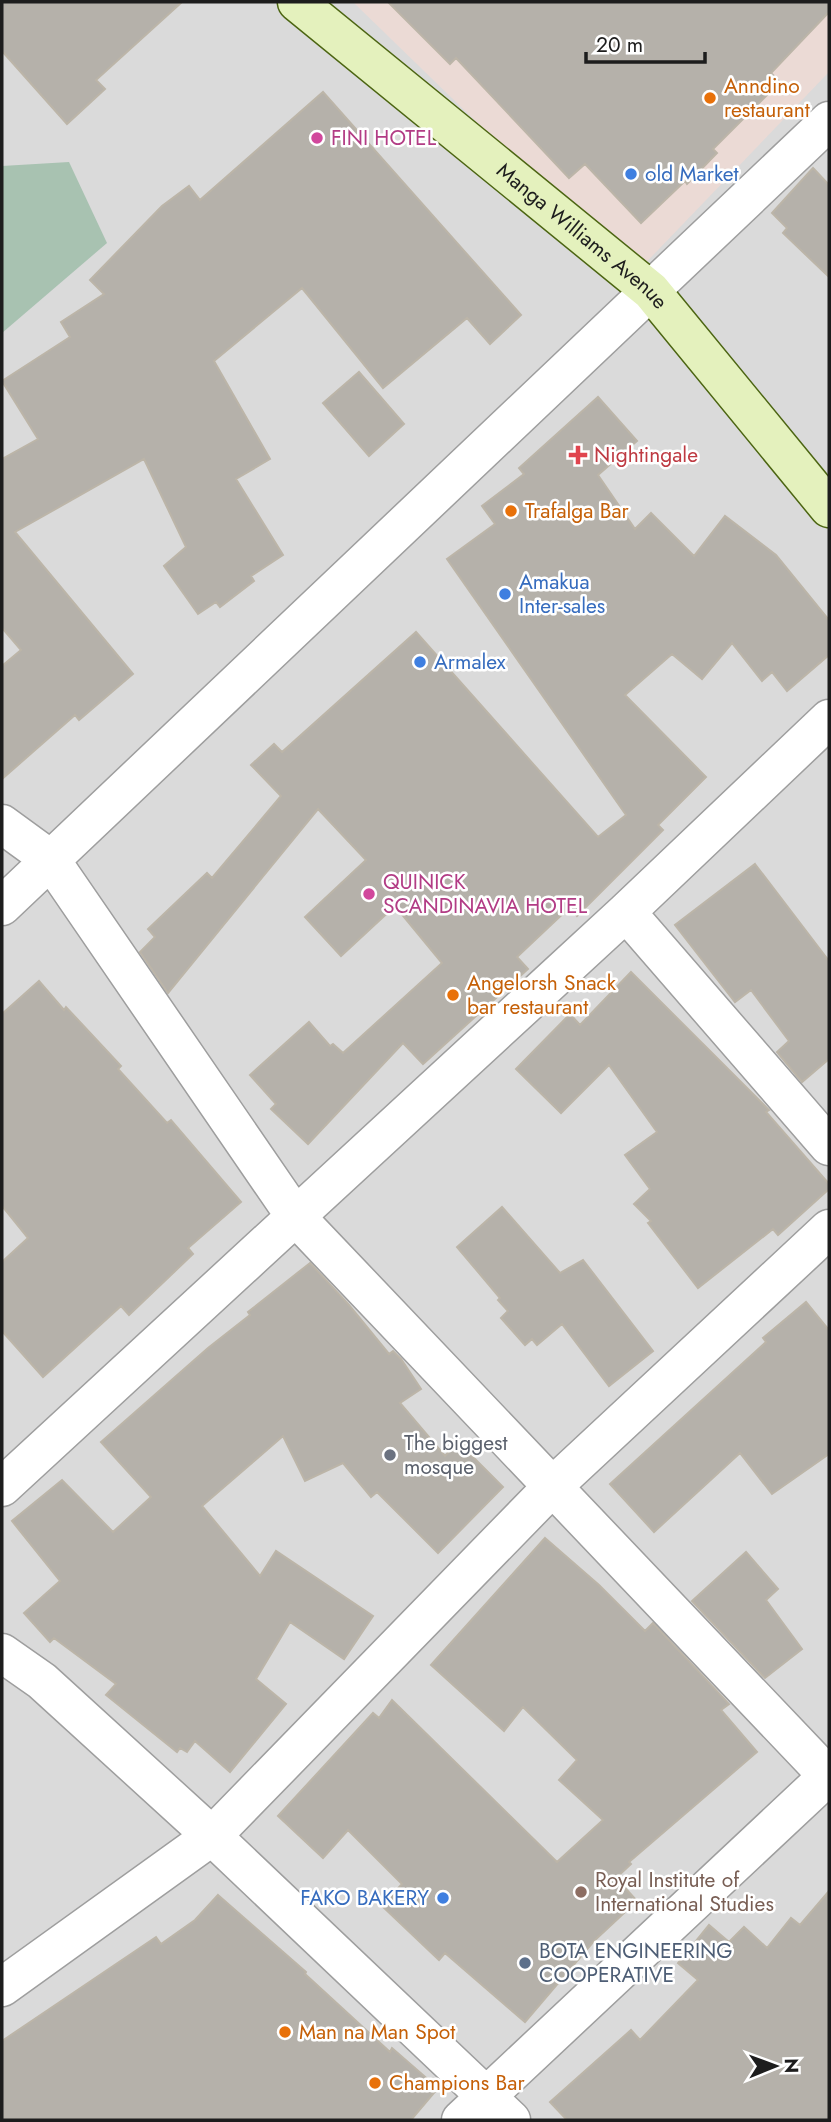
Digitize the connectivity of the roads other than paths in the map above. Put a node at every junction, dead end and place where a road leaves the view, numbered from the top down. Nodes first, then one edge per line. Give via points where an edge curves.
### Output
1 (297, 2) edge
2 (829, 121) edge
3 (651, 291) junction
4 (829, 508) edge
5 (829, 719) edge
6 (2, 824) edge
7 (50, 859) junction
8 (2, 905) edge
9 (626, 912) junction
10 (829, 1146) edge
11 (295, 1216) junction
12 (829, 1229) edge
13 (553, 1486) junction
14 (2, 1487) edge
15 (2, 1653) edge
16 (829, 1776) edge
17 (212, 1836) junction
18 (2, 1987) edge
19 (486, 2112) edge

1 - 3 main road, Manga Williams Avenue
2 - 3 street
3 - 4 main road, Manga Williams Avenue
3 - 7 street
5 - 9 street
6 - 7 street
7 - 8 street
7 - 11 street
9 - 10 street
9 - 11 street
11 - 13 street
11 - 14 street
12 - 13 street
13 - 16 street
13 - 17 street
15 - 17 street via 42,1681
16 - 19 street
17 - 18 street
17 - 19 street

